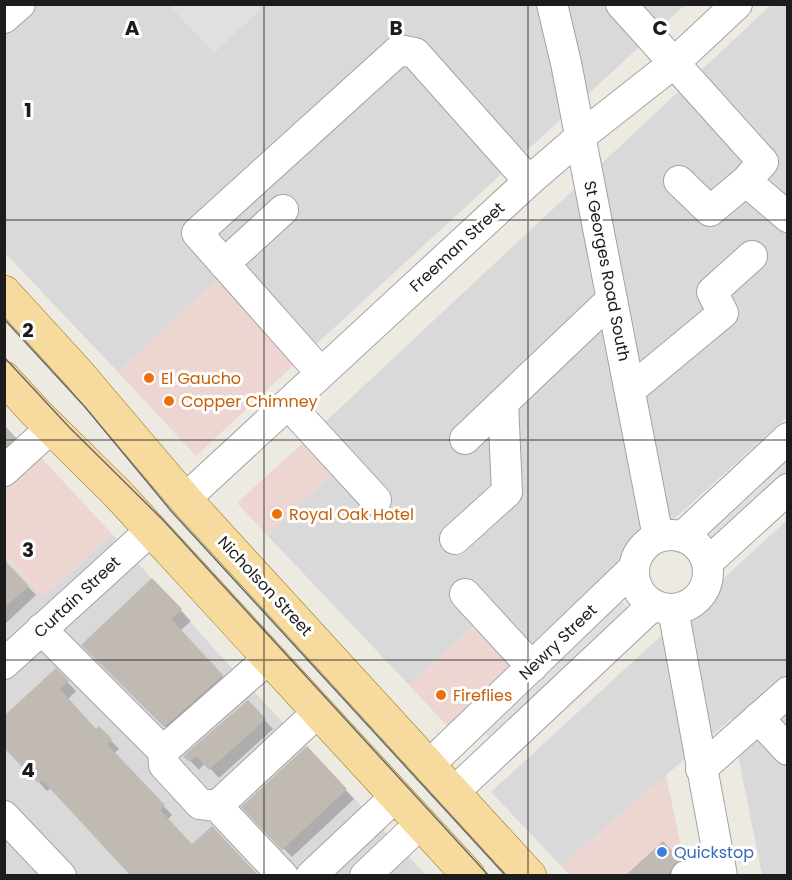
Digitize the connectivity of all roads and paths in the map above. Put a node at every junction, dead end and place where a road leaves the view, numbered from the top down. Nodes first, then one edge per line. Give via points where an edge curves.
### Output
1 (552, 4) edge
2 (621, 4) edge
3 (737, 4) edge
4 (674, 63) junction
5 (580, 137) junction
6 (530, 181) junction
7 (679, 181) dead end
8 (746, 182) junction
9 (283, 210) dead end
10 (788, 217) edge
11 (752, 256) dead end
12 (224, 264) junction
13 (4, 292) edge
14 (612, 299) junction
15 (321, 372) junction
16 (4, 378) edge
17 (630, 390) junction
18 (502, 403) junction
19 (288, 404) junction
20 (51, 428) junction
21 (788, 438) edge
22 (465, 439) dead end
23 (4, 471) edge
24 (788, 489) edge
25 (185, 499) junction
26 (376, 500) dead end
27 (151, 530) junction
28 (670, 537) junction
29 (455, 539) dead end
30 (707, 562) junction
31 (634, 568) junction
32 (465, 594) dead end
33 (663, 607) junction
34 (41, 629) junction
35 (7, 656) edge
36 (269, 658) junction
37 (532, 667) junction
38 (788, 692) edge
39 (318, 712) junction
40 (758, 718) junction
41 (788, 750) edge
42 (163, 751) junction
43 (429, 765) junction
44 (701, 770) junction
45 (454, 792) junction
46 (396, 796) junction
47 (217, 806) junction
48 (4, 816) edge
49 (421, 823) junction
50 (721, 871) edge
51 (61, 876) edge
52 (283, 876) edge
53 (311, 876) edge
54 (365, 876) edge
55 (469, 876) edge
56 (530, 876) edge
57 (686, 876) edge

1 - 5 street, St Georges Road South
2 - 4 street
3 - 4 street, Freeman Street
4 - 5 street, Freeman Street
4 - 8 street via 763,162
5 - 6 street, Freeman Street
5 - 14 street, St Georges Road South
6 - 12 street via 415,52 399,50 197,233
6 - 15 street, Freeman Street
7 - 8 street via 710,212
8 - 10 street
9 - 12 street
11 - 17 street via 712,292 723,313
12 - 15 street
13 - 25 main road, Nicholson Street
14 - 17 street, St Georges Road South
14 - 18 street
15 - 19 street, Freeman Street
16 - 20 main road
17 - 28 street, St Georges Road South
18 - 22 street
18 - 29 street via 507,492
19 - 25 street, Freeman Street
19 - 26 street
20 - 23 street
20 - 27 main road
21 - 28 street
24 - 30 street
25 - 43 main road, Nicholson Street
27 - 34 street, Curtain Street
27 - 36 main road
28 - 30 street via 693,543
28 - 31 street via 642,549
30 - 33 street via 708,574 701,594 683,607
31 - 33 street via 638,590
31 - 37 street, Newry Street
32 - 37 street
33 - 44 street
33 - 45 street
34 - 35 street, Curtain Street
34 - 42 street
36 - 39 main road
36 - 42 street
37 - 43 street, Newry Street
38 - 40 street
39 - 46 main road
39 - 47 street
40 - 41 street
40 - 44 street
42 - 47 street via 164,765 200,804
43 - 45 main road, Nicholson Street
44 - 50 street
45 - 56 main road, Nicholson Street
46 - 49 main road
46 - 53 street
47 - 52 street
48 - 51 street
49 - 54 street
49 - 55 main road
50 - 57 street

